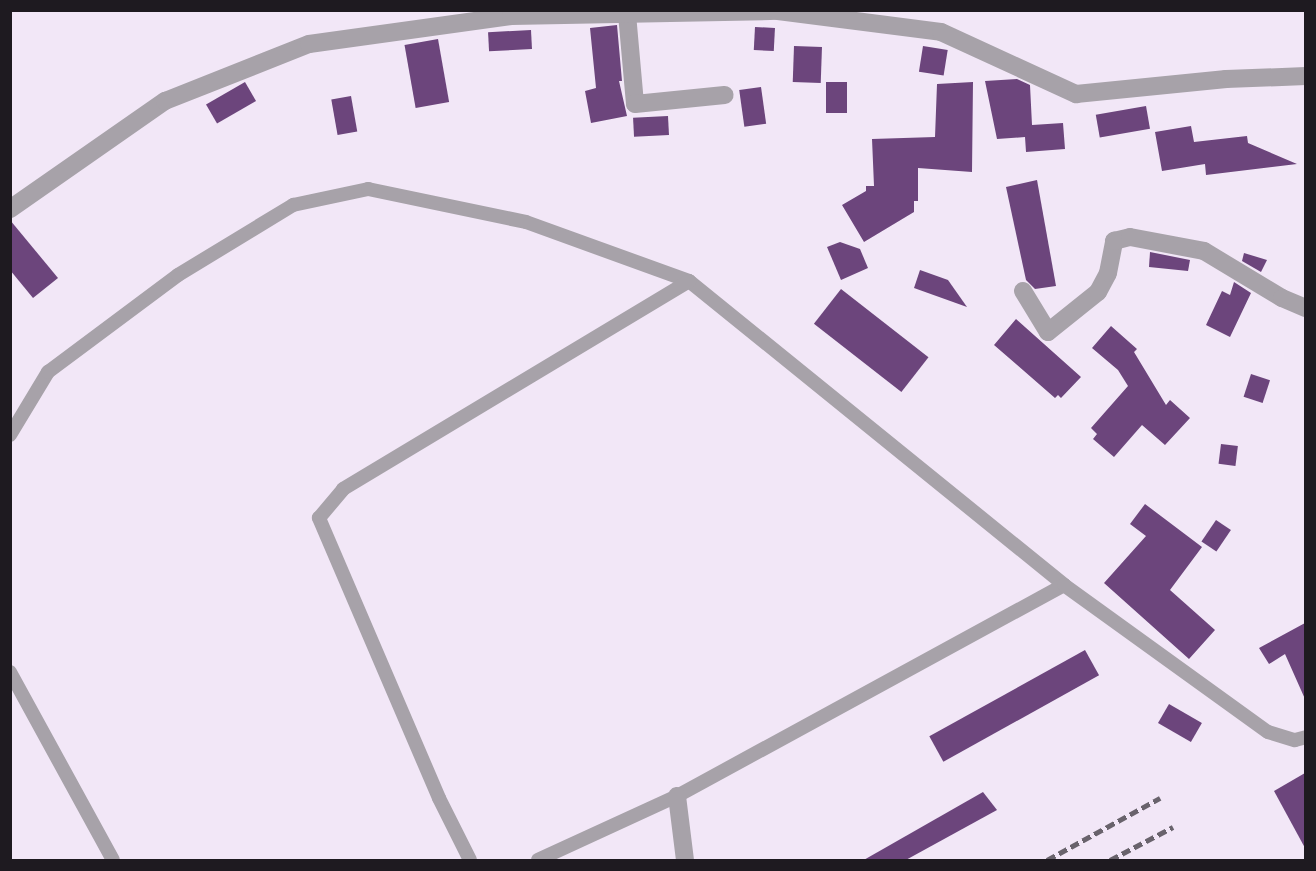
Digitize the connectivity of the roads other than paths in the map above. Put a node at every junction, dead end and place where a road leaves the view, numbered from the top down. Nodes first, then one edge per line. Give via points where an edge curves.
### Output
1 (627, 14) junction
2 (1305, 76) edge
3 (725, 95) dead end
4 (10, 209) edge
5 (689, 281) junction
6 (1023, 291) dead end
7 (1305, 308) edge
8 (10, 435) edge
9 (1064, 585) junction
10 (10, 672) edge
11 (1305, 737) edge
12 (677, 796) junction
13 (113, 861) edge
14 (470, 861) edge
15 (538, 861) edge
16 (685, 861) edge

1 - 2 street via 778,11 941,32 1076,93
1 - 3 street via 635,104
1 - 4 street via 511,16 309,44 165,101
5 - 8 lane via 526,222 368,189 293,205 178,275 48,372
5 - 9 lane
5 - 14 lane via 343,489 319,518
6 - 7 street via 1048,332 1098,292 1108,273 1114,241 1130,237 1204,251
9 - 11 lane via 1268,732 1295,740
9 - 12 lane
10 - 13 lane
12 - 15 lane
12 - 16 street

